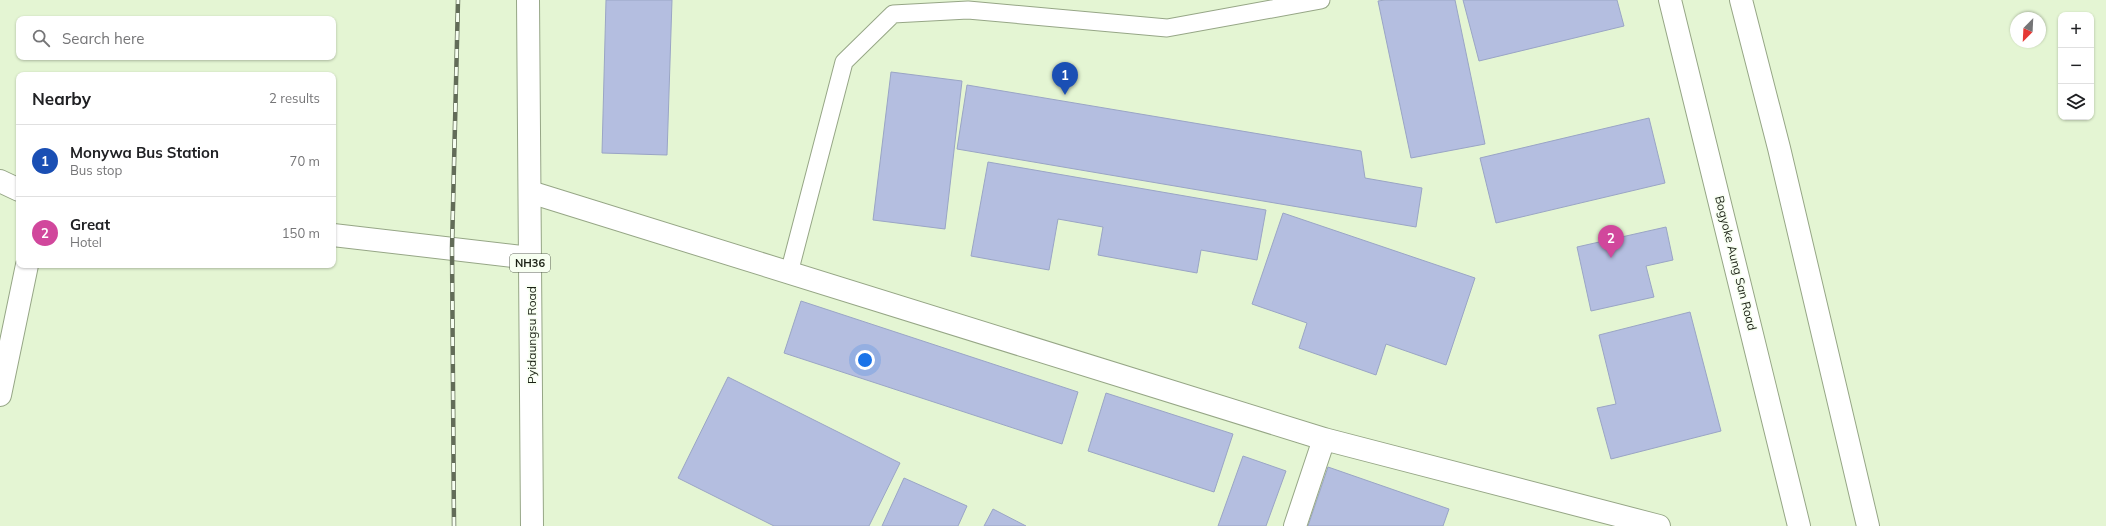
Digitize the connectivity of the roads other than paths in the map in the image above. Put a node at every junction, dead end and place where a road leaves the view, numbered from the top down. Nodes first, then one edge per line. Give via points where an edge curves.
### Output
1 (528, 0) edge
2 (1321, 0) edge
3 (1670, 0) edge
4 (1741, 0) edge
5 (0, 181) edge
6 (16, 189) edge
7 (530, 192) junction
8 (336, 235) edge
9 (530, 258) junction
10 (26, 268) edge
11 (789, 273) junction
12 (0, 396) edge
13 (1324, 438) junction
14 (532, 526) edge
15 (1295, 526) edge
16 (1659, 526) edge
17 (1799, 526) edge
18 (1868, 526) edge

1 - 7 main road, Pyidaungsu Road / NH36
2 - 11 lane via 1167,28 968,10 893,14 844,62
3 - 17 main road, Bogyoke Aung San Road
4 - 18 main road via 1779,148
5 - 6 main road
7 - 9 main road, Pyidaungsu Road / NH36
7 - 11 main road
8 - 9 main road
9 - 14 main road, Pyidaungsu Road / NH36
10 - 12 main road
11 - 13 main road
13 - 15 main road
13 - 16 main road

